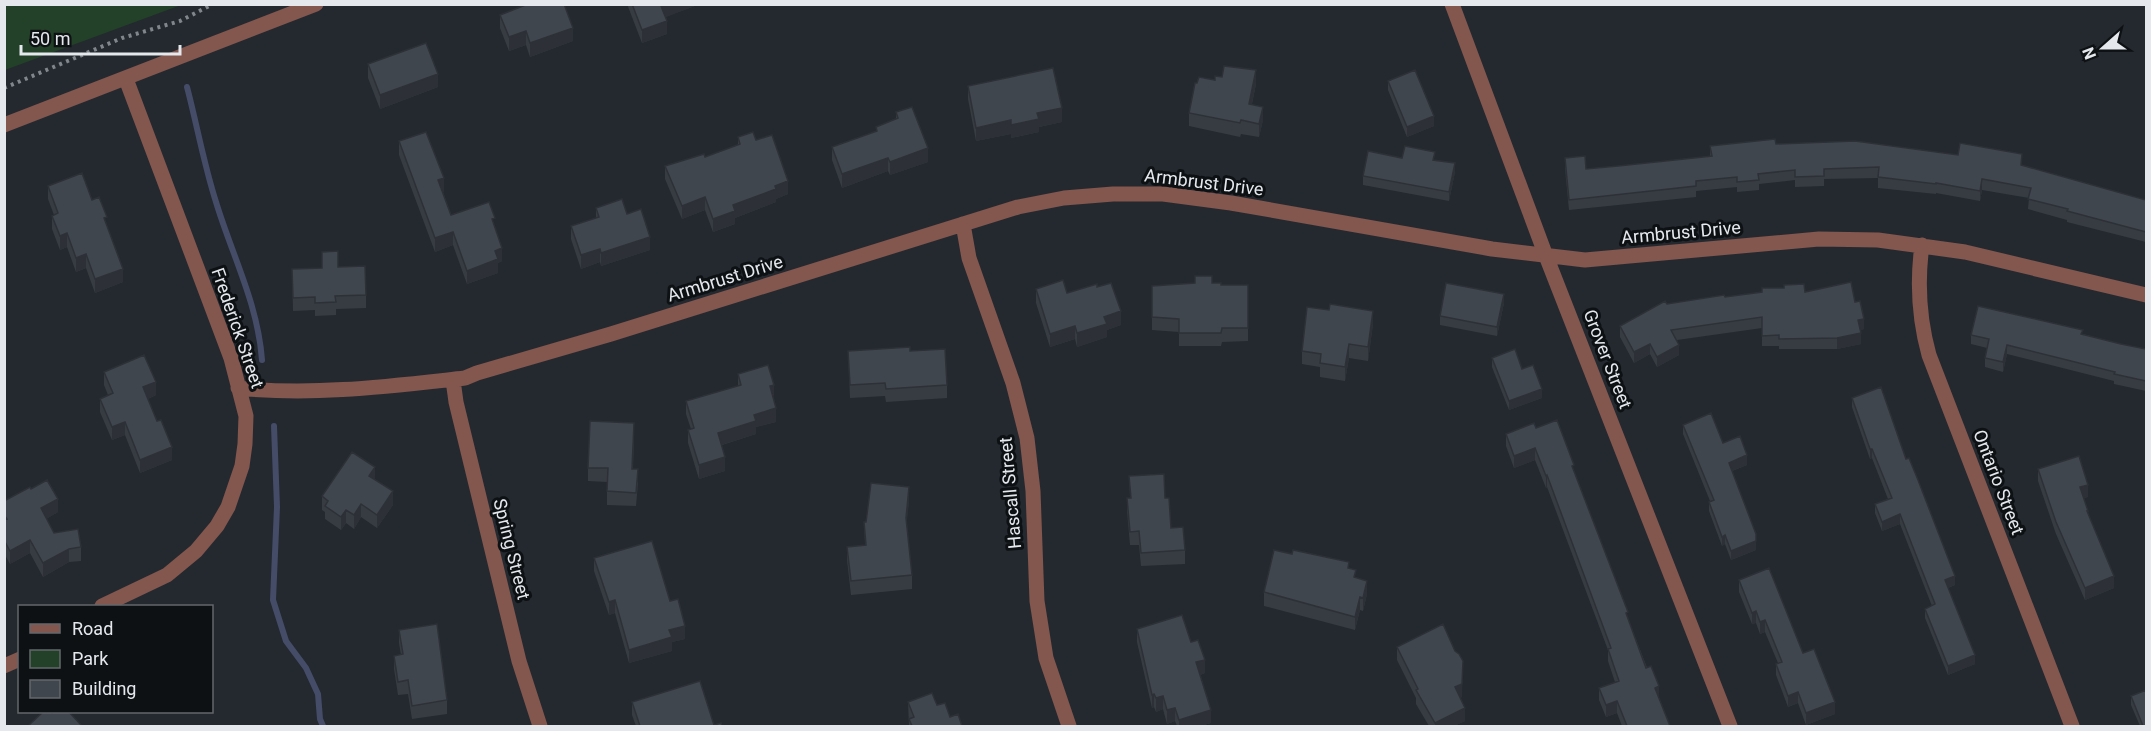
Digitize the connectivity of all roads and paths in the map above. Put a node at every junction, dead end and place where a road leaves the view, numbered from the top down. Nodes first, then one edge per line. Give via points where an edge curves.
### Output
1 (213, 4) edge
2 (316, 4) edge
3 (1452, 4) edge
4 (126, 79) junction
5 (4, 88) edge
6 (4, 125) edge
7 (963, 224) junction
8 (1922, 245) junction
9 (1546, 256) junction
10 (2146, 295) edge
11 (453, 380) junction
12 (238, 388) junction
13 (104, 605) edge
14 (18, 660) edge
15 (4, 666) edge
16 (540, 726) edge
17 (1069, 726) edge
18 (1730, 726) edge
19 (2072, 726) edge

1 - 5 path via 180,21 122,38
2 - 4 street
3 - 9 street, Grover Street
4 - 6 street
4 - 12 street, Frederick Street via 231,358
7 - 9 street, Armbrust Drive via 1064,198 1163,194
7 - 11 street, Armbrust Drive
7 - 17 street, Hascall Street via 969,258 1013,383 1027,438 1039,613 1046,658
8 - 9 street, Armbrust Drive via 1819,238 1585,260
8 - 10 street, Armbrust Drive
8 - 19 street, Ontario Street via 1920,312 1929,355
9 - 18 street, Grover Street
11 - 12 street, Armbrust Drive via 342,390
11 - 16 street, Spring Street via 516,650
12 - 13 street, Frederick Street via 246,416 245,444 228,507 196,551 167,575
14 - 15 street

